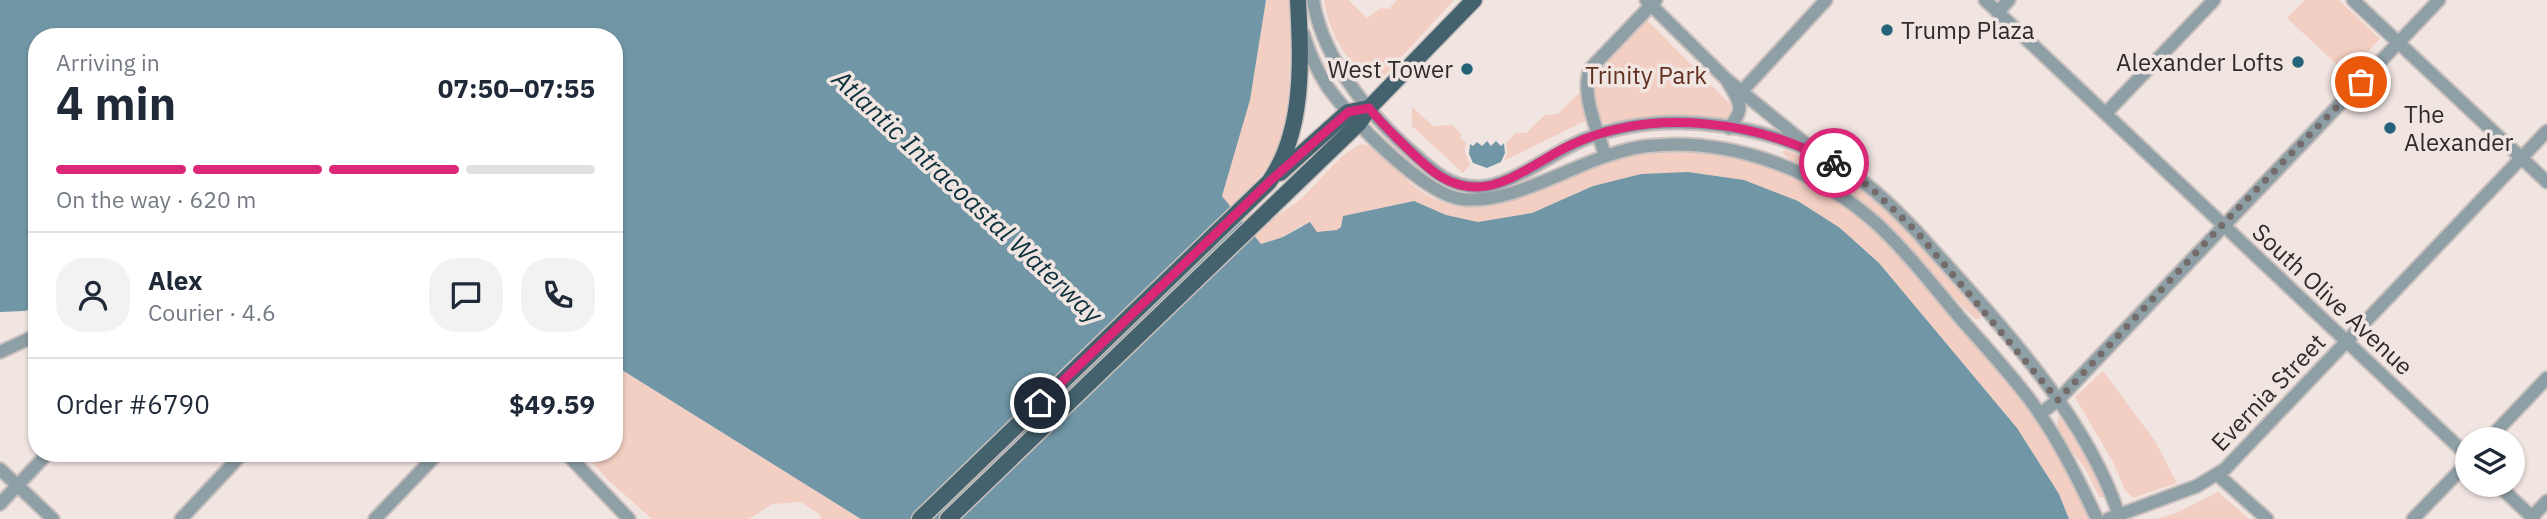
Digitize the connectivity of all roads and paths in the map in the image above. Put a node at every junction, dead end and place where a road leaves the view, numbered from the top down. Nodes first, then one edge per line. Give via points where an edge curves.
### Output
1 (1298, 0) edge
2 (1313, 0) edge
3 (1474, 0) edge
4 (1826, 0) edge
5 (1985, 0) edge
6 (2009, 0) edge
7 (2214, 0) edge
8 (2353, 0) edge
9 (2439, 0) edge
10 (1651, 2) edge
11 (1998, 12) junction
12 (1299, 23) junction
13 (2399, 43) junction
14 (1726, 79) junction
15 (1743, 90) junction
16 (1369, 108) junction
17 (2106, 113) junction
18 (1353, 117) junction
19 (1780, 123) junction
20 (1729, 128) junction
21 (2547, 131) edge
22 (1598, 134) junction
23 (1774, 138) junction
24 (1816, 154) junction
25 (1605, 155) junction
26 (1749, 156) junction
27 (2521, 158) junction
28 (1790, 169) junction
29 (1269, 182) junction
30 (2547, 182) edge
31 (2223, 224) junction
32 (28, 339) edge
33 (2346, 341) junction
34 (0, 352) edge
35 (2547, 378) edge
36 (2058, 400) junction
37 (2040, 414) junction
38 (2500, 427) edge
39 (2455, 444) edge
40 (39, 462) edge
41 (235, 462) edge
42 (429, 462) edge
43 (574, 462) edge
44 (0, 469) edge
45 (2218, 475) junction
46 (2455, 475) edge
47 (17, 485) junction
48 (2511, 497) edge
49 (2547, 501) edge
50 (0, 503) edge
51 (623, 517) edge
52 (2116, 518) edge
53 (2533, 518) edge
54 (53, 519) edge
55 (181, 519) edge
56 (375, 519) edge
57 (920, 519) edge
58 (948, 519) edge
59 (2097, 519) edge
60 (2267, 519) edge
61 (2413, 519) edge

1 - 12 main road
2 - 16 street via 1332,56
3 - 16 main road
4 - 15 street
5 - 11 street, South Olive Avenue
6 - 11 street
7 - 17 street
8 - 13 street
9 - 13 street
10 - 14 street
10 - 22 street via 1588,75 1587,91
11 - 17 street, South Olive Avenue
12 - 18 street via 1314,64
12 - 29 main road via 1295,121 1286,153
13 - 27 street
13 - 31 street
14 - 15 street
14 - 20 street via 1740,103 1738,117
15 - 19 street
16 - 18 main road
16 - 22 street via 1434,173 1467,186 1493,186
17 - 31 street, South Olive Avenue
18 - 25 street via 1429,187 1460,199 1505,195
18 - 29 main road
18 - 58 main road via 1268,210
19 - 23 street
19 - 24 street
20 - 22 street via 1658,123
20 - 23 street
21 - 27 street, Evernia Street
22 - 25 street
23 - 24 street
23 - 26 street
23 - 28 street
24 - 36 street via 1850,172 1894,208
25 - 26 street via 1678,144
26 - 28 street
27 - 30 street
27 - 33 street, Evernia Street
28 - 37 street via 1839,195 1877,224
29 - 57 main road
31 - 33 street, South Olive Avenue
31 - 36 street
32 - 34 street
33 - 39 street, South Olive Avenue
33 - 45 street, Evernia Street
35 - 38 street
36 - 37 street
36 - 52 street via 2103,474
37 - 59 street
40 - 47 street
41 - 55 street
42 - 56 street
43 - 51 street
44 - 47 street
45 - 52 street, Evernia Street
45 - 60 street
46 - 61 street
47 - 50 street
47 - 54 street
48 - 53 street
49 - 53 street

